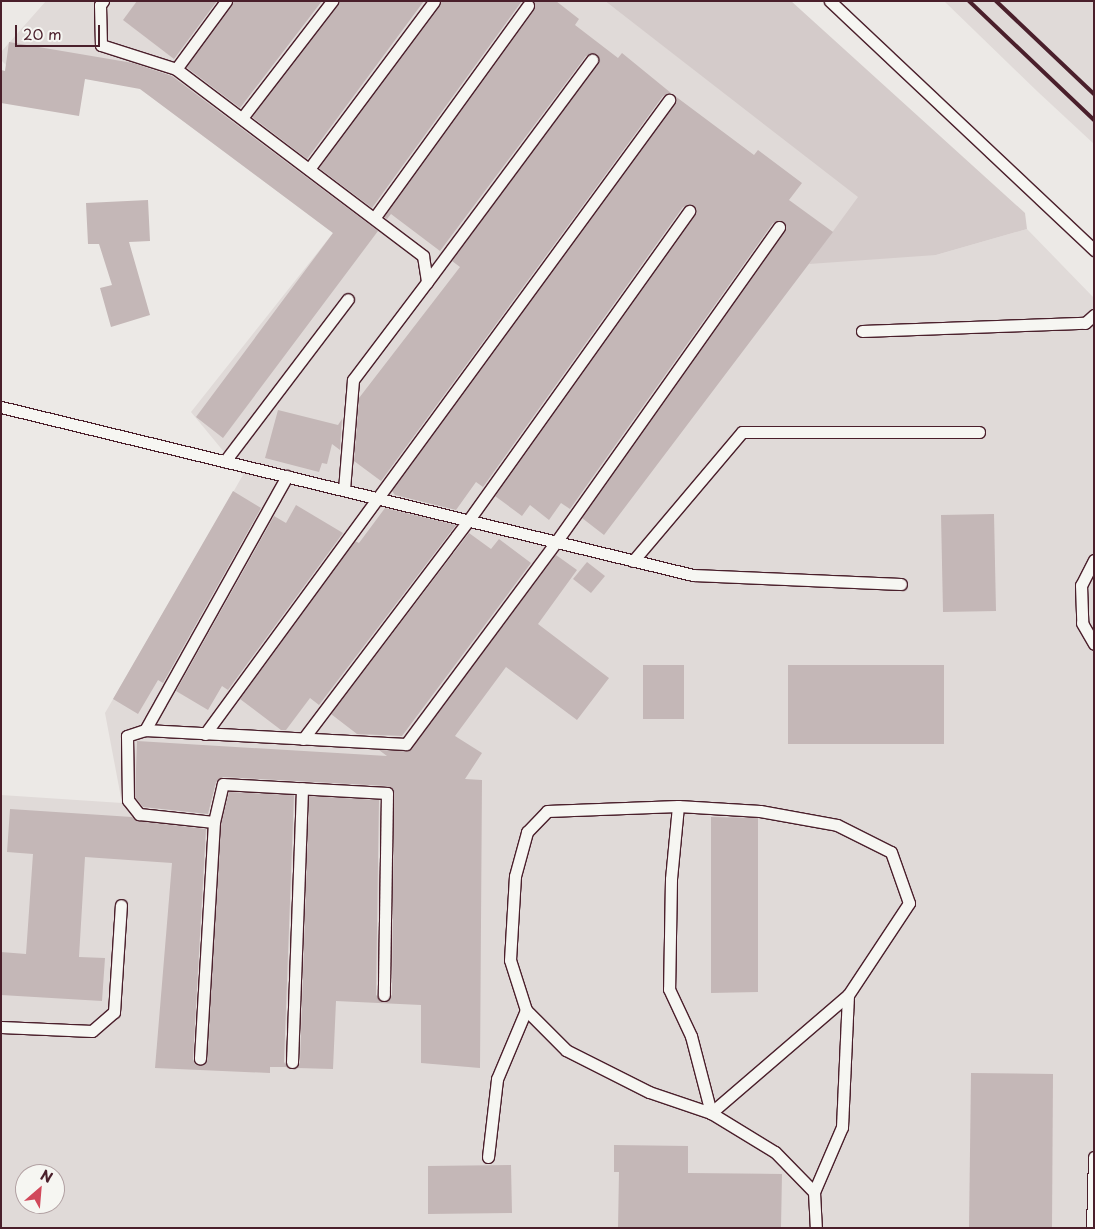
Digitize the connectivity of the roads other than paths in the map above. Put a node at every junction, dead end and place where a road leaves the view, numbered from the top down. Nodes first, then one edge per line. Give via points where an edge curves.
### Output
1 (103, 1) edge
2 (226, 1) edge
3 (332, 1) edge
4 (434, 1) edge
5 (830, 1) edge
6 (528, 6) dead end
7 (592, 60) dead end
8 (176, 69) junction
9 (669, 100) dead end
10 (242, 118) junction
11 (309, 169) junction
12 (689, 211) dead end
13 (375, 217) junction
14 (779, 228) dead end
15 (1094, 250) edge
16 (428, 282) junction
17 (348, 299) dead end
18 (1094, 315) edge
19 (862, 331) dead end
20 (1, 407) edge
21 (979, 432) dead end
22 (225, 461) junction
23 (287, 476) junction
24 (344, 490) junction
25 (376, 498) junction
26 (468, 521) junction
27 (556, 542) junction
28 (1094, 560) edge
29 (633, 561) junction
30 (901, 584) dead end
31 (1094, 644) edge
32 (145, 730) junction
33 (205, 734) junction
34 (303, 738) junction
35 (302, 788) junction
36 (678, 806) junction
37 (214, 822) junction
38 (121, 905) dead end
39 (384, 995) dead end
40 (848, 995) junction
41 (526, 1010) junction
42 (1, 1028) edge
43 (200, 1059) dead end
44 (292, 1062) dead end
45 (711, 1113) junction
46 (488, 1157) dead end
47 (1094, 1157) edge
48 (814, 1192) junction
49 (816, 1228) edge
50 (1092, 1228) edge

1 - 8 lane via 100,5 101,45
2 - 8 lane
3 - 10 lane
4 - 11 lane
5 - 15 lane
6 - 13 lane
7 - 16 lane
8 - 10 lane
9 - 25 lane
10 - 11 lane
11 - 13 lane
12 - 26 lane
13 - 16 lane via 423,256
14 - 27 lane
16 - 24 lane via 353,380
17 - 22 lane
18 - 19 lane via 1086,323
20 - 22 lane
21 - 29 lane via 742,432
22 - 23 lane
23 - 24 lane
23 - 32 lane
24 - 25 lane
25 - 26 lane
25 - 33 lane
26 - 27 lane
26 - 34 lane
27 - 29 lane
27 - 34 lane via 406,744
28 - 31 lane via 1081,585 1082,622
29 - 30 lane via 693,575
32 - 33 lane
32 - 37 lane via 127,736 128,800 138,814
33 - 34 lane
35 - 37 lane via 223,784
35 - 39 lane via 387,793
35 - 44 lane
36 - 40 lane via 760,811 837,825 891,852 910,903
36 - 41 lane via 547,811 527,832 515,876 510,960
36 - 45 lane via 671,879 669,989 691,1036
37 - 43 lane
38 - 42 lane via 114,1012 92,1031
40 - 45 lane
40 - 48 lane via 842,1127
41 - 45 lane via 566,1050 649,1092
41 - 46 lane via 497,1079
45 - 48 lane via 775,1152
47 - 50 lane
48 - 49 lane

